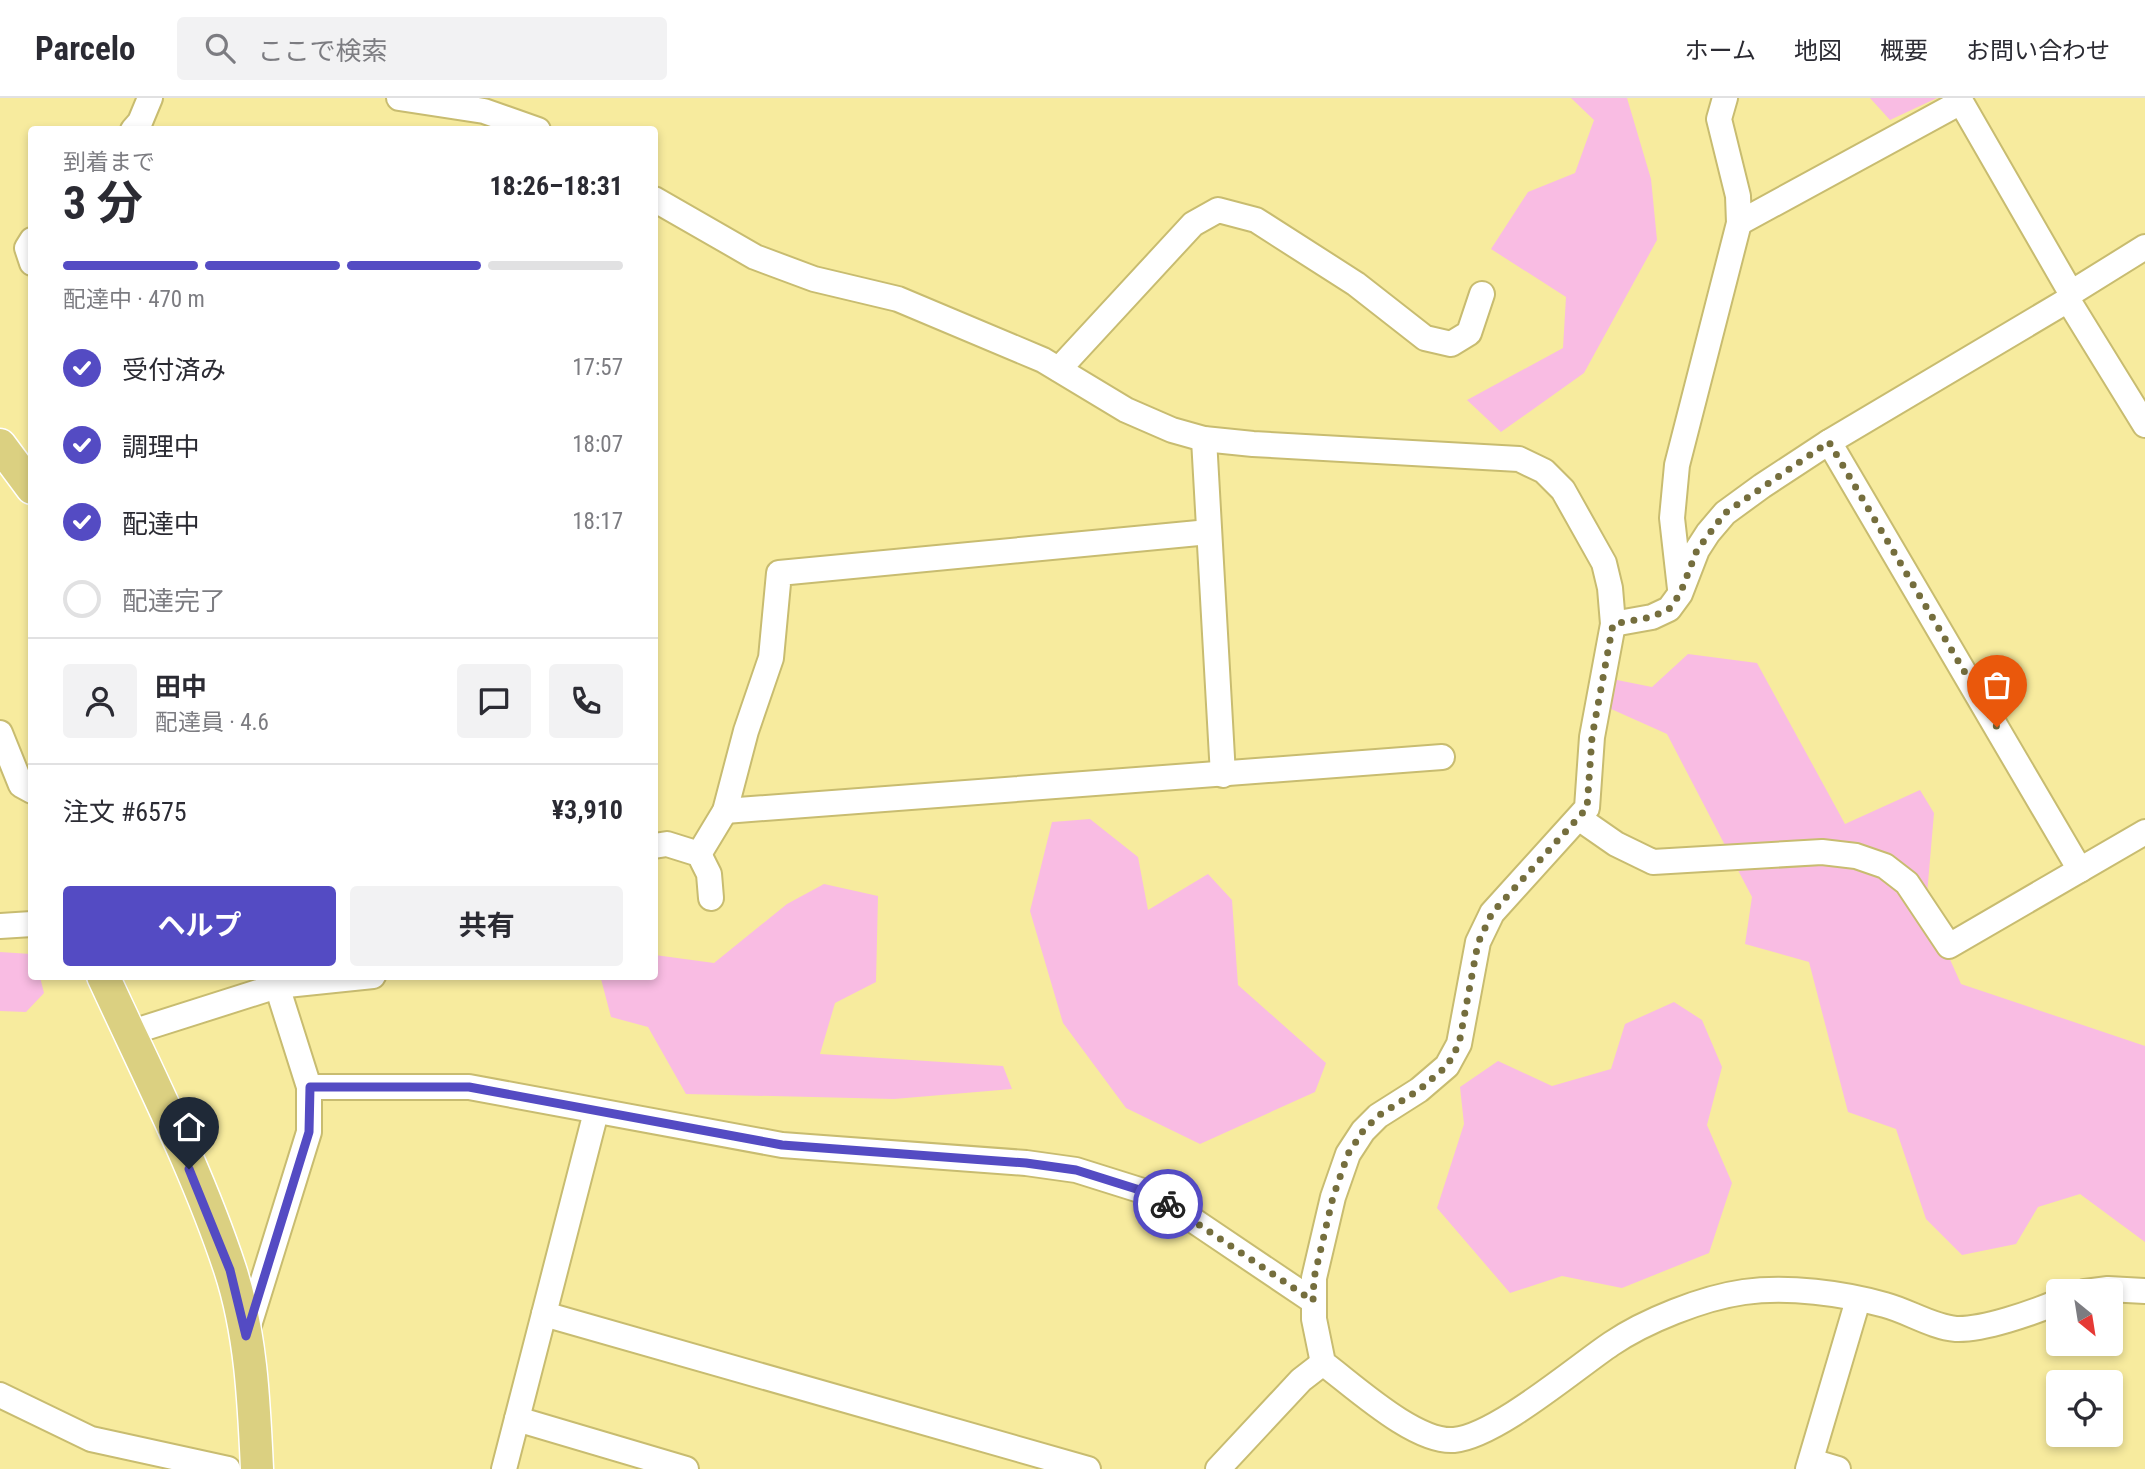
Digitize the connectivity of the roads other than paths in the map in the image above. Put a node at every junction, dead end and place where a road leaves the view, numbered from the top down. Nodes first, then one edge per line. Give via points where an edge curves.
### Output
1 (150, 98) edge
2 (399, 98) edge
3 (1726, 98) edge
4 (480, 112) edge
5 (136, 126) edge
6 (525, 126) edge
7 (658, 201) edge
8 (1739, 223) junction
9 (2145, 247) edge
10 (1482, 294) dead end
11 (2070, 297) junction
12 (1059, 369) junction
13 (2145, 425) edge
14 (1204, 439) junction
15 (1829, 442) junction
16 (0, 445) edge
17 (28, 483) edge
18 (1209, 532) junction
19 (1680, 594) junction
20 (1613, 624) junction
21 (0, 733) edge
22 (1442, 757) dead end
23 (1223, 775) junction
24 (28, 789) edge
25 (725, 811) junction
26 (1580, 819) junction
27 (2145, 832) edge
28 (658, 845) edge
29 (699, 854) junction
30 (2080, 870) junction
31 (711, 898) dead end
32 (28, 925) edge
33 (0, 926) edge
34 (105, 980) edge
35 (335, 980) edge
36 (277, 986) junction
37 (129, 1033) junction
38 (310, 1087) junction
39 (596, 1112) junction
40 (2123, 1290) edge
41 (2145, 1291) edge
42 (1858, 1300) junction
43 (1313, 1301) junction
44 (2046, 1306) edge
45 (544, 1314) junction
46 (246, 1336) junction
47 (1323, 1363) junction
48 (0, 1395) edge
49 (517, 1419) junction
50 (1810, 1465) edge
51 (228, 1469) edge
52 (257, 1469) edge
53 (504, 1469) edge
54 (686, 1469) edge
55 (1088, 1469) edge
56 (1219, 1469) edge
57 (1838, 1469) edge

1 - 5 street
2 - 4 street
3 - 8 street via 1719,118 1738,196
4 - 6 street
7 - 12 street via 755,257 814,279 898,299
8 - 11 street via 1961,102
8 - 19 street via 1677,465 1672,518
9 - 11 street
10 - 12 street via 1469,334 1451,344 1425,338 1356,284 1256,220 1217,210 1194,224
11 - 13 street
11 - 15 street
12 - 14 street via 1126,410
14 - 18 street
14 - 20 street via 1519,459 1544,471 1563,490 1587,532 1604,564
15 - 19 street via 1725,513 1697,550
15 - 30 street
16 - 17 main road
18 - 23 street
18 - 25 street via 779,573 771,658
19 - 20 street via 1669,609 1652,617
20 - 26 street via 1592,737 1587,808
21 - 24 street via 21,785
22 - 23 street
23 - 25 street
25 - 29 street
26 - 30 street via 1654,863 1822,852 1856,856 1885,866 1907,883 1949,946
26 - 43 street via 1492,913 1478,943 1459,1044 1447,1066 1378,1116 1348,1154 1333,1197
27 - 30 street
28 - 29 street
29 - 31 street via 709,874
32 - 33 street
34 - 37 main road
35 - 36 street
36 - 37 street
36 - 38 street
37 - 46 main road via 230,1270
38 - 39 street via 469,1087
38 - 46 street via 309,1132
39 - 43 street via 782,1145 1076,1170 1146,1192
39 - 45 street
40 - 41 street
42 - 44 street via 1885,1304 1955,1329
42 - 47 street via 1792,1290 1743,1292 1658,1319 1614,1342 1501,1420 1452,1440 1433,1439
42 - 50 street
43 - 47 street
45 - 49 street
45 - 55 street
46 - 52 main road
47 - 56 street via 1287,1394
48 - 51 street via 91,1439
49 - 53 street
49 - 54 street
50 - 57 street

